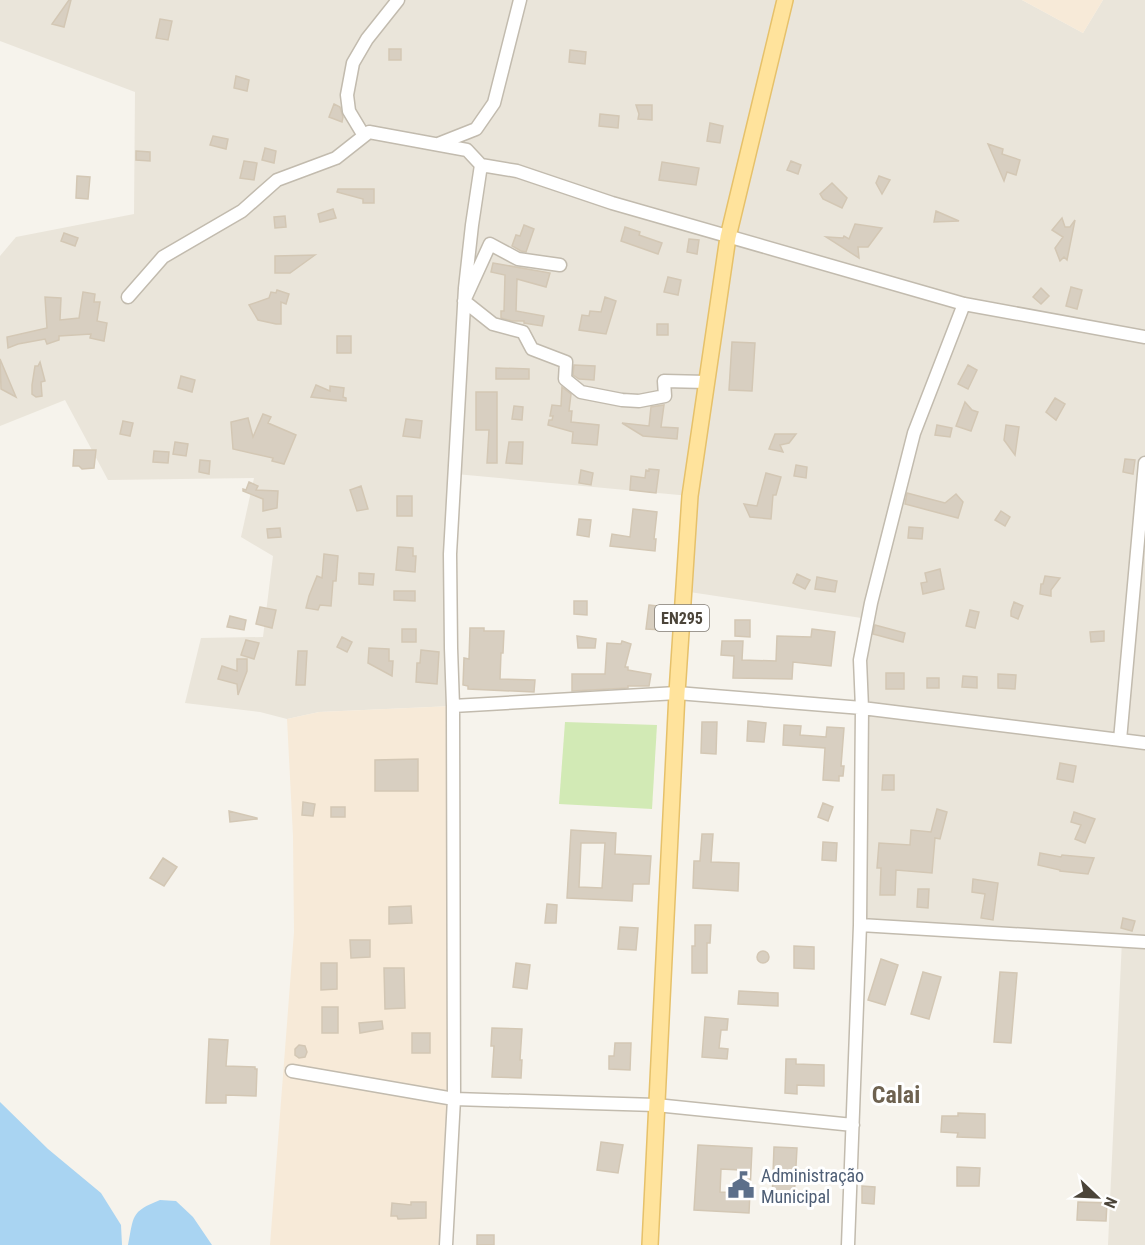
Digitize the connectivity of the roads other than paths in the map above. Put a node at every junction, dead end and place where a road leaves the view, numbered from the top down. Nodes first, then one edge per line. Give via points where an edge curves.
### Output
1 (398, 0) edge
2 (520, 0) edge
3 (785, 0) edge
4 (361, 131) dead end
5 (437, 144) junction
6 (482, 165) junction
7 (728, 237) junction
8 (560, 265) dead end
9 (128, 297) dead end
10 (464, 301) junction
11 (964, 304) junction
12 (1145, 337) edge
13 (707, 382) junction
14 (1145, 463) edge
15 (676, 693) junction
16 (453, 706) junction
17 (862, 708) junction
18 (1120, 740) junction
19 (1145, 743) edge
20 (860, 925) junction
21 (1145, 942) edge
22 (292, 1071) dead end
23 (454, 1099) junction
24 (656, 1105) junction
25 (853, 1125) junction
26 (446, 1245) edge
27 (650, 1245) edge
28 (848, 1245) edge

1 - 4 street via 353,63 347,95 349,111
2 - 5 street via 494,103 476,129
3 - 7 main road, EN295
5 - 6 street via 467,150
5 - 9 street via 369,132 336,158 277,180 242,210 163,257
6 - 7 street via 517,171
6 - 10 street
7 - 11 street
7 - 13 main road, EN295
8 - 10 street via 518,259 490,244
10 - 13 street via 493,324 524,332 532,349 566,362 565,379 581,392 639,400 665,396 664,381
10 - 16 street via 450,554
11 - 12 street
11 - 17 street via 914,433 871,603 860,660
13 - 15 main road, EN295 via 690,496
14 - 18 street
15 - 16 street
15 - 17 street
15 - 24 main road, EN295
16 - 23 street
17 - 18 street
17 - 20 street
18 - 19 street
20 - 21 street
20 - 25 street
22 - 23 street
23 - 24 street
23 - 26 street
24 - 25 street
24 - 27 main road, EN295
25 - 28 street

